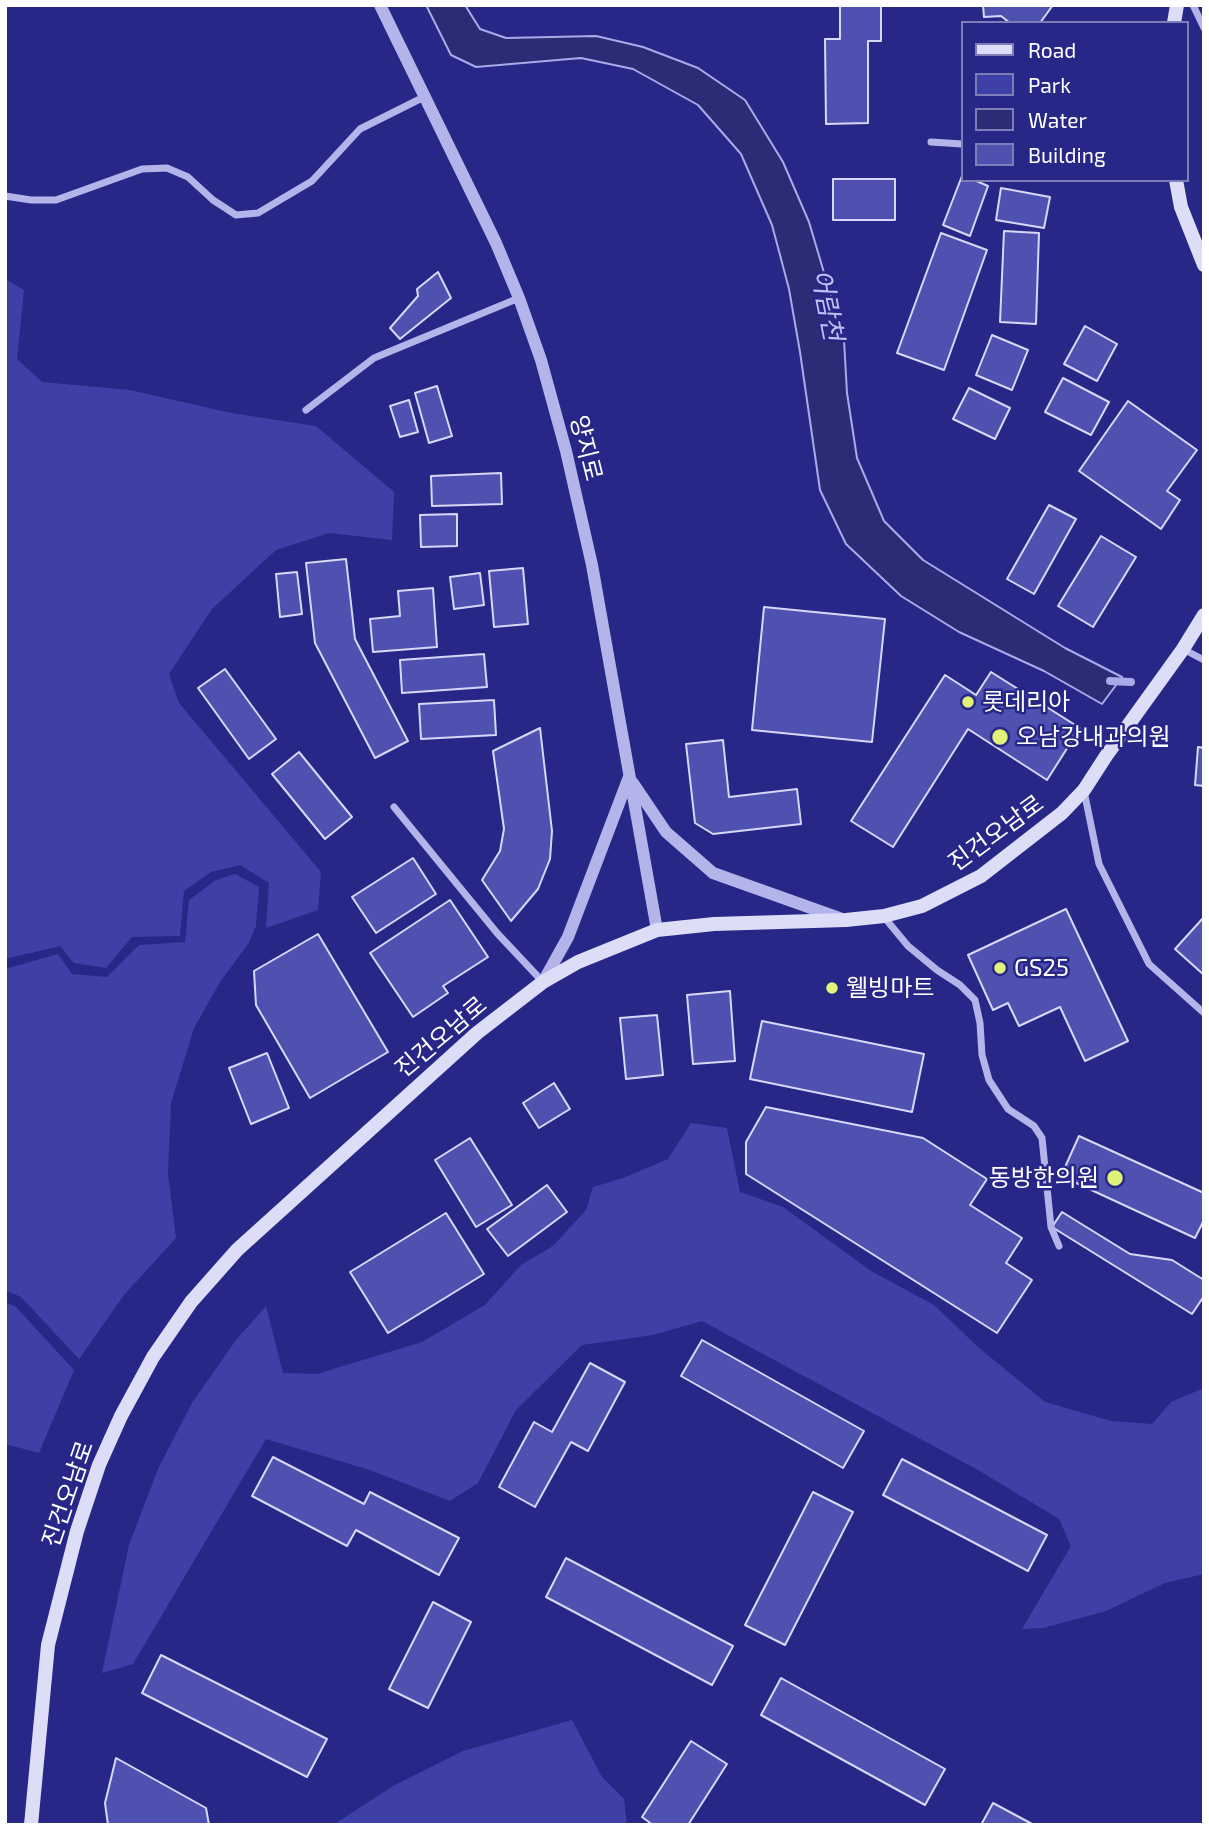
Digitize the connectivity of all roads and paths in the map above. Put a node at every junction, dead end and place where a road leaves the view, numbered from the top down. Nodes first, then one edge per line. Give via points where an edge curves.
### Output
1 (380, 5) edge
2 (1193, 5) edge
3 (1204, 28) edge
4 (426, 96) junction
5 (931, 142) dead end
6 (960, 144) edge
7 (1175, 182) edge
8 (5, 196) edge
9 (1204, 265) edge
10 (519, 298) junction
11 (306, 410) dead end
12 (1204, 615) edge
13 (1183, 649) junction
14 (1204, 660) edge
15 (629, 777) junction
16 (1084, 790) junction
17 (394, 807) dead end
18 (884, 916) junction
19 (846, 920) junction
20 (657, 930) junction
21 (543, 982) junction
22 (1204, 1013) edge
23 (1059, 1246) dead end
24 (31, 1825) edge

1 - 4 street, 양지로
2 - 3 street
4 - 8 street via 360,129 312,181 258,213 236,215 188,177 167,168 142,169 56,200
4 - 10 street, 양지로
5 - 6 street
7 - 9 main road
10 - 11 street via 374,358
10 - 15 street, 양지로 via 541,360 592,565
12 - 13 main road, 진건오남로
13 - 14 street
13 - 16 main road, 진건오남로
15 - 19 street via 666,831 713,873
15 - 20 street, 양지로
15 - 21 street via 568,937
16 - 18 main road, 진건오남로 via 1062,813 981,876 922,906
16 - 22 street via 1099,864 1149,964
17 - 21 street
18 - 19 main road, 진건오남로
18 - 23 street via 908,946 975,1000 989,1080 1008,1110 1034,1126 1042,1138 1051,1227
19 - 20 main road, 진건오남로
20 - 21 main road, 진건오남로 via 578,962
21 - 24 main road, 진건오남로 via 477,1033 237,1250 191,1302 153,1357 99,1465 74,1544 48,1645

